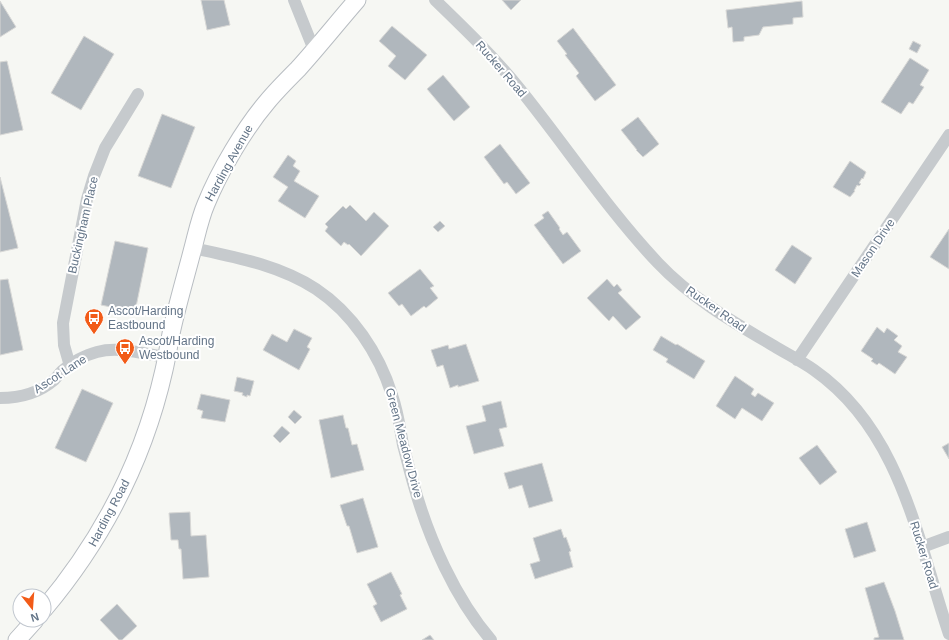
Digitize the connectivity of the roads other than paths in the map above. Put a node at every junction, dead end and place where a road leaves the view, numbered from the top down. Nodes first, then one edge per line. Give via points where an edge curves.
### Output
1 (294, 0) edge
2 (357, 0) edge
3 (435, 0) edge
4 (314, 50) junction
5 (138, 94) dead end
6 (949, 135) edge
7 (193, 248) junction
8 (166, 357) junction
9 (797, 360) junction
10 (70, 366) junction
11 (0, 398) edge
12 (154, 406) joint
13 (949, 537) edge
14 (922, 547) junction
15 (52, 599) edge
16 (27, 628) edge
17 (949, 634) edge
18 (19, 638) edge
19 (491, 640) edge

1 - 4 street
2 - 4 main road, Harding Avenue
3 - 9 street, Rucker Road via 519,88 628,230 658,264 704,303
4 - 7 main road, Harding Avenue via 266,102 251,123 206,204
5 - 10 street, Buckingham Place via 105,148 87,199 63,323 64,345
6 - 9 street, Mason Drive
7 - 8 main road, Harding Avenue
7 - 19 street, Green Meadow Drive via 259,264 315,288 342,309 360,332 379,363 393,396 414,488 442,562 470,613
8 - 10 street, Ascot Lane via 114,349 97,352
8 - 12 main road, Harding Avenue
9 - 14 street, Rucker Road via 842,393 871,428 896,476
10 - 11 street, Ascot Lane via 37,391 25,396
12 - 15 main road, Harding Road via 123,489 88,551
13 - 14 street
14 - 17 street, Rucker Road
16 - 18 main road

